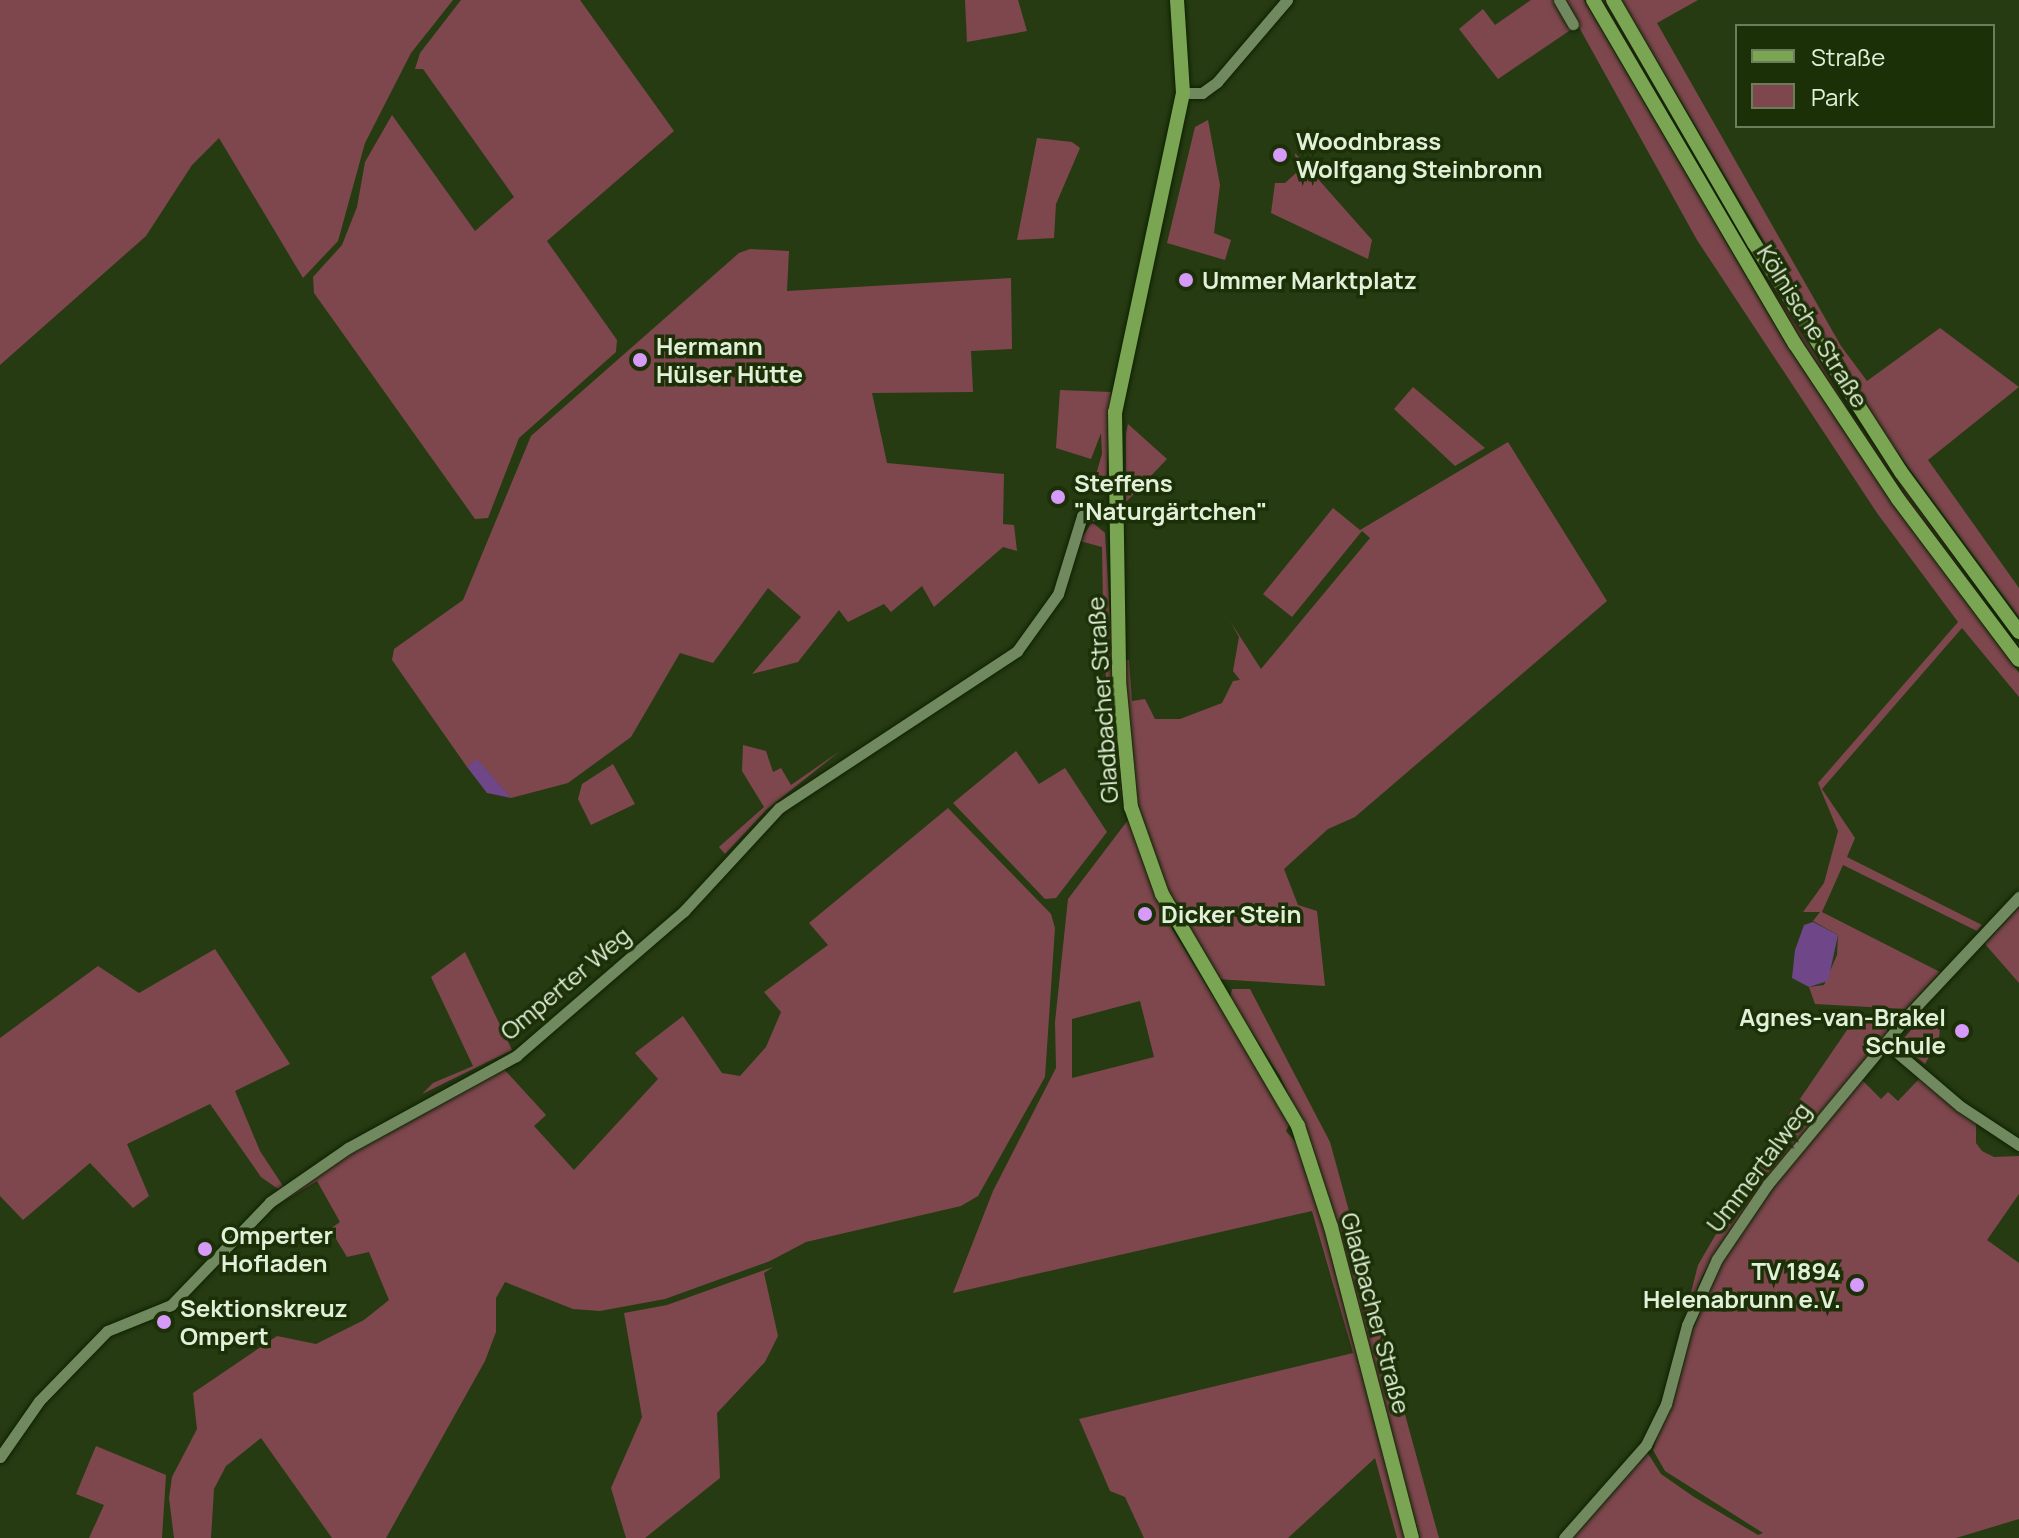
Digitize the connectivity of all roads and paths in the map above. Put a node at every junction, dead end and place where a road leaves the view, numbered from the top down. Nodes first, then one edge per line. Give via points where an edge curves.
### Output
1 (1177, 0) edge
2 (1287, 0) edge
3 (1559, 0) edge
4 (1593, 0) edge
5 (1613, 0) edge
6 (1573, 24) dead end
7 (1183, 93) junction
8 (1115, 514) junction
9 (2019, 632) edge
10 (2019, 660) edge
11 (2019, 897) edge
12 (1886, 1043) junction
13 (2019, 1145) edge
14 (0, 1457) edge
15 (1412, 1538) edge
16 (1564, 1538) edge

1 - 7 main road, Gladbacher Straße
2 - 7 street via 1217,82 1202,93
3 - 6 street
4 - 10 main road, Kölnische Straße via 1795,344 1898,499
5 - 9 main road, Kölnische Straße via 1762,257 1901,472
7 - 8 main road, Gladbacher Straße via 1119,384
8 - 14 street, Omperter Weg via 1082,516 1058,594 1017,651 779,808 684,911 516,1056 348,1148 270,1202 171,1305 107,1331 39,1401
8 - 15 main road, Gladbacher Straße via 1119,681 1131,807 1162,894 1279,1086 1313,1165
11 - 12 street, Ummertalweg
12 - 13 street via 1960,1106
12 - 16 street, Ummertalweg via 1768,1184 1717,1259 1687,1325 1666,1404 1646,1445

